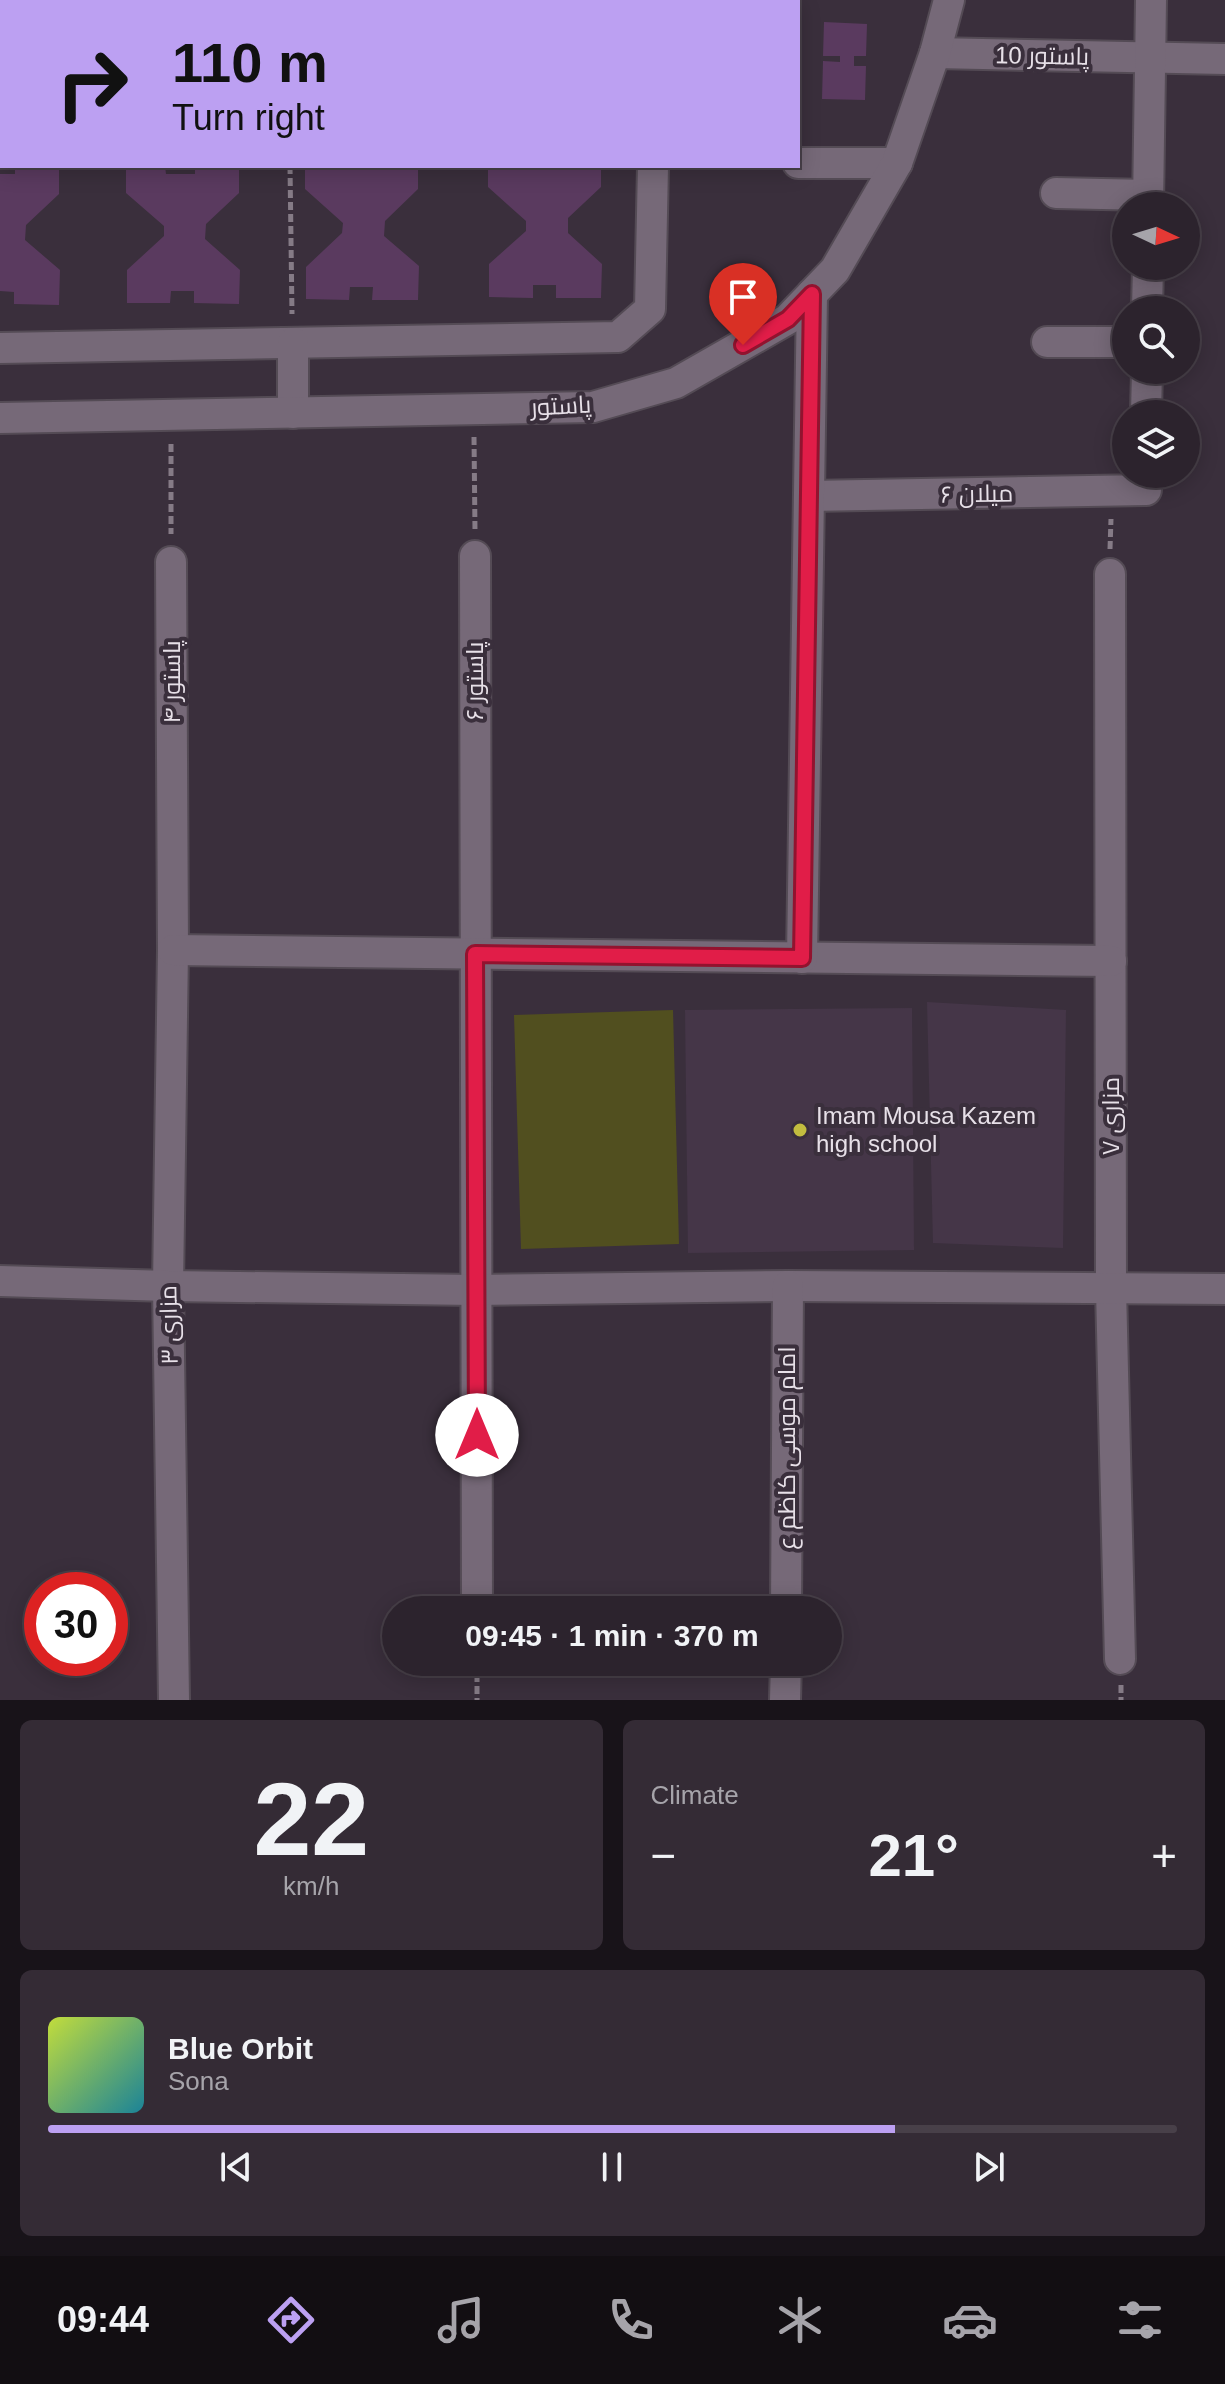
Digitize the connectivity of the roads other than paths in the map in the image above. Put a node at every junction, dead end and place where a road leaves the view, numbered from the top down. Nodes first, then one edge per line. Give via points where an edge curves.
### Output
1 (949, 0) edge
2 (1151, 0) edge
3 (935, 53) junction
4 (1150, 58) junction
5 (1225, 59) edge
6 (800, 163) edge
7 (897, 163) junction
8 (653, 168) edge
9 (1148, 192) edge
10 (1056, 193) dead end
11 (1112, 197) edge
12 (812, 294) junction
13 (1047, 342) dead end
14 (1112, 342) edge
15 (293, 343) junction
16 (0, 348) edge
17 (293, 413) junction
18 (0, 418) edge
19 (1126, 488) edge
20 (809, 496) junction
21 (475, 556) road end
22 (171, 562) road end
23 (1110, 574) road end
24 (173, 950) junction
25 (475, 954) junction
26 (802, 958) junction
27 (1111, 961) junction
28 (0, 1281) edge
29 (168, 1286) junction
30 (788, 1286) junction
31 (1111, 1289) junction
32 (1225, 1289) edge
33 (476, 1290) junction
34 (477, 1596) edge
35 (786, 1596) edge
36 (1120, 1659) dead end
37 (786, 1676) edge
38 (174, 1700) edge
39 (785, 1700) edge

1 - 3 street, پاستور
2 - 4 street
3 - 4 street, پاستور 10
3 - 7 street, پاستور
4 - 5 street, پاستور 10
4 - 9 street
6 - 7 street
7 - 12 street, پاستور via 835,270
8 - 15 street via 650,309 618,337
10 - 11 street
12 - 17 street, پاستور via 788,319 676,383 593,407
12 - 20 street
13 - 14 street
15 - 16 street
15 - 17 street
17 - 18 street, پاستور
19 - 20 street, میلان ۶
20 - 26 street
21 - 25 street, پاستور ۶
22 - 24 street, پاستور ۴
23 - 27 street, مزاری ۷
24 - 25 street
24 - 29 street, مزاری ۳
25 - 26 street
25 - 33 street, پاستور ۶
26 - 27 street
27 - 31 street, مزاری ۷
28 - 29 street
29 - 33 street
29 - 38 street, مزاری ۳
30 - 31 street
30 - 33 street
30 - 35 street, امام موسی کاظم ع
31 - 32 street
31 - 36 street, مزاری ۷
33 - 34 street, پاستور ۶
37 - 39 street

